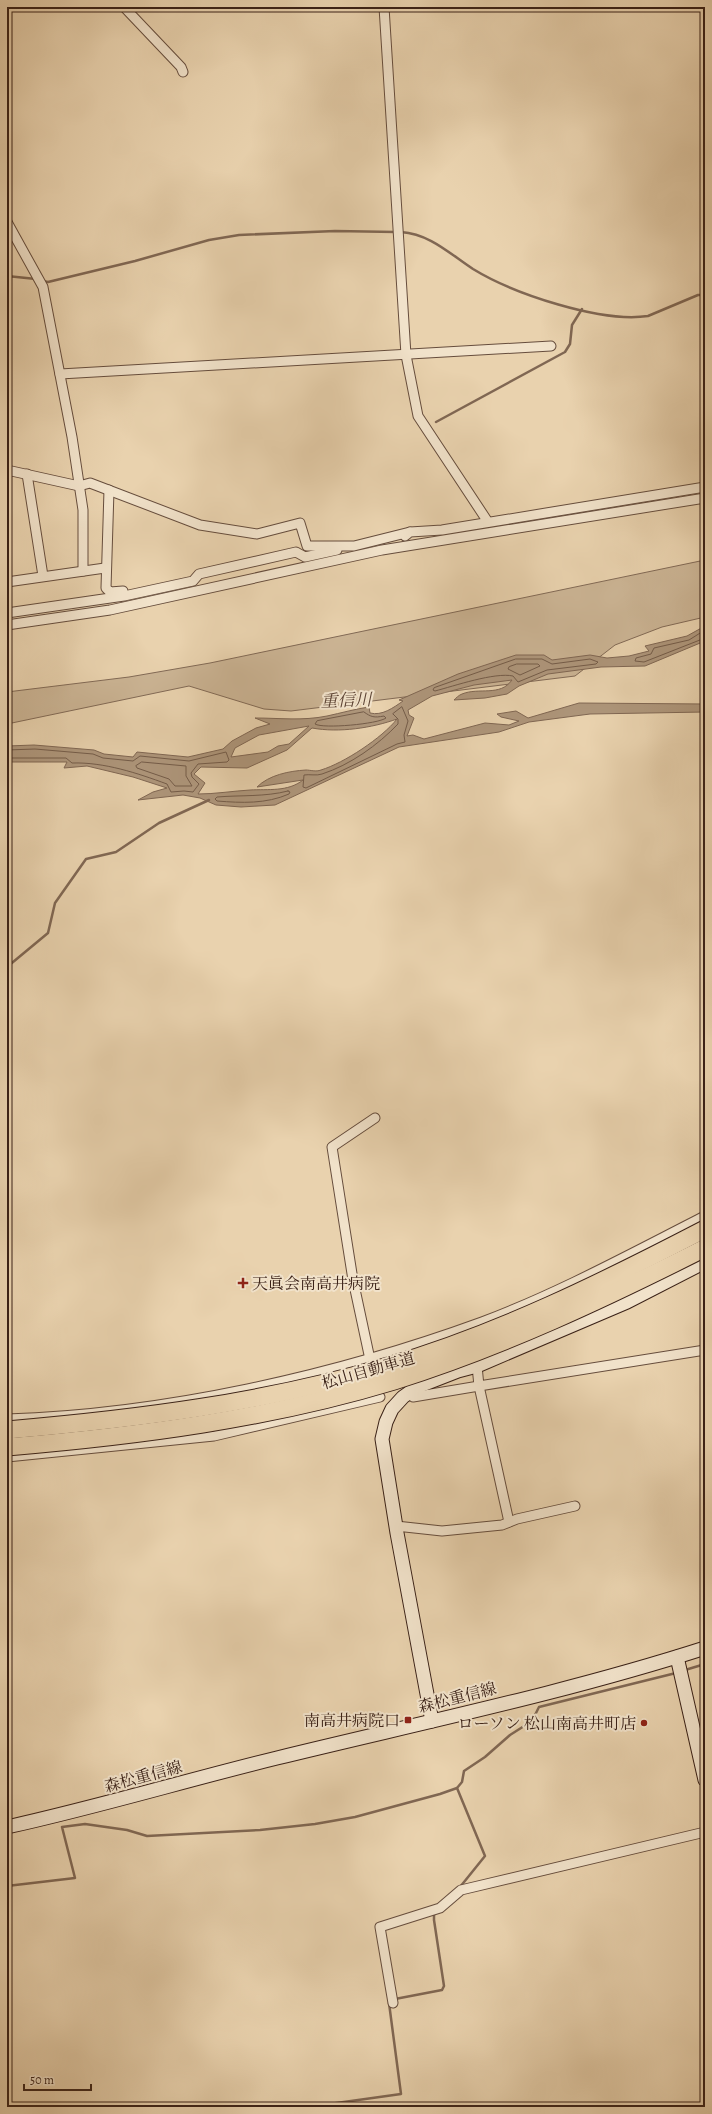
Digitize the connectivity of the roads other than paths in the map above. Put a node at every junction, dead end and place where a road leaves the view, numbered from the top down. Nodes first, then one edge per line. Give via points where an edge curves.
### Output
1 (124, 7) edge
2 (384, 7) edge
3 (183, 72) dead end
4 (7, 222) edge
5 (551, 346) dead end
6 (406, 355) junction
7 (60, 374) junction
8 (7, 470) edge
9 (27, 474) junction
10 (79, 486) junction
11 (705, 487) edge
12 (109, 490) junction
13 (705, 498) edge
14 (488, 522) junction
15 (410, 532) junction
16 (354, 546) junction
17 (382, 550) junction
18 (105, 568) junction
19 (83, 571) junction
20 (43, 576) junction
21 (7, 582) edge
22 (160, 588) junction
23 (196, 592) junction
24 (7, 613) edge
25 (7, 625) edge
26 (375, 1118) dead end
27 (705, 1216) edge
28 (705, 1229) edge
29 (705, 1248) edge
30 (705, 1262) edge
31 (705, 1350) edge
32 (370, 1358) junction
33 (477, 1366) junction
34 (479, 1386) junction
35 (408, 1393) junction
36 (380, 1397) junction
37 (392, 1409) junction
38 (7, 1420) edge
39 (7, 1430) edge
40 (7, 1447) edge
41 (7, 1458) edge
42 (576, 1506) dead end
43 (509, 1522) junction
44 (396, 1526) junction
45 (705, 1648) edge
46 (677, 1657) junction
47 (432, 1720) junction
48 (705, 1780) edge
49 (7, 1827) edge
50 (705, 1832) edge
51 (393, 2003) dead end

1 - 3 street
2 - 6 street
4 - 7 street via 43,288
5 - 6 street
6 - 7 street
6 - 14 street via 418,416
7 - 10 street
8 - 9 street
9 - 10 street
9 - 20 street
10 - 12 street via 90,483
10 - 19 street via 83,510
11 - 14 street
12 - 16 street via 200,525 257,534 300,523 307,546
12 - 18 street
13 - 17 street
14 - 15 street via 442,530
15 - 16 street
15 - 17 street
16 - 22 street via 304,557 296,552 199,574 193,581
17 - 23 street
18 - 19 street
18 - 22 street via 106,588 110,592
19 - 20 street
20 - 21 street
22 - 23 street via 183,588
22 - 24 street via 124,596
23 - 25 street via 110,610
26 - 32 street via 332,1147 353,1280
27 - 32 street via 600,1270 483,1321
28 - 39 highway, 松山自動車道, bridge via 545,1308 388,1366 309,1387 206,1407 96,1422
29 - 40 highway, 松山自動車道, bridge via 551,1322 469,1356 393,1381 313,1402 210,1423 97,1440
30 - 33 street via 621,1305
31 - 34 street
32 - 36 street
32 - 38 street via 288,1380 198,1398 118,1410
33 - 34 street
33 - 35 street via 417,1387
34 - 35 street via 413,1397
34 - 43 street
35 - 37 street
36 - 37 street
36 - 41 street via 214,1436
37 - 44 street via 382,1439
42 - 43 street
43 - 44 street via 502,1525 442,1531
44 - 47 street
45 - 46 street, 森松重信線
46 - 47 street, 森松重信線 via 613,1677
46 - 48 street
47 - 49 street, 森松重信線 via 253,1764 75,1812
50 - 51 street via 461,1890 440,1908 380,1927

